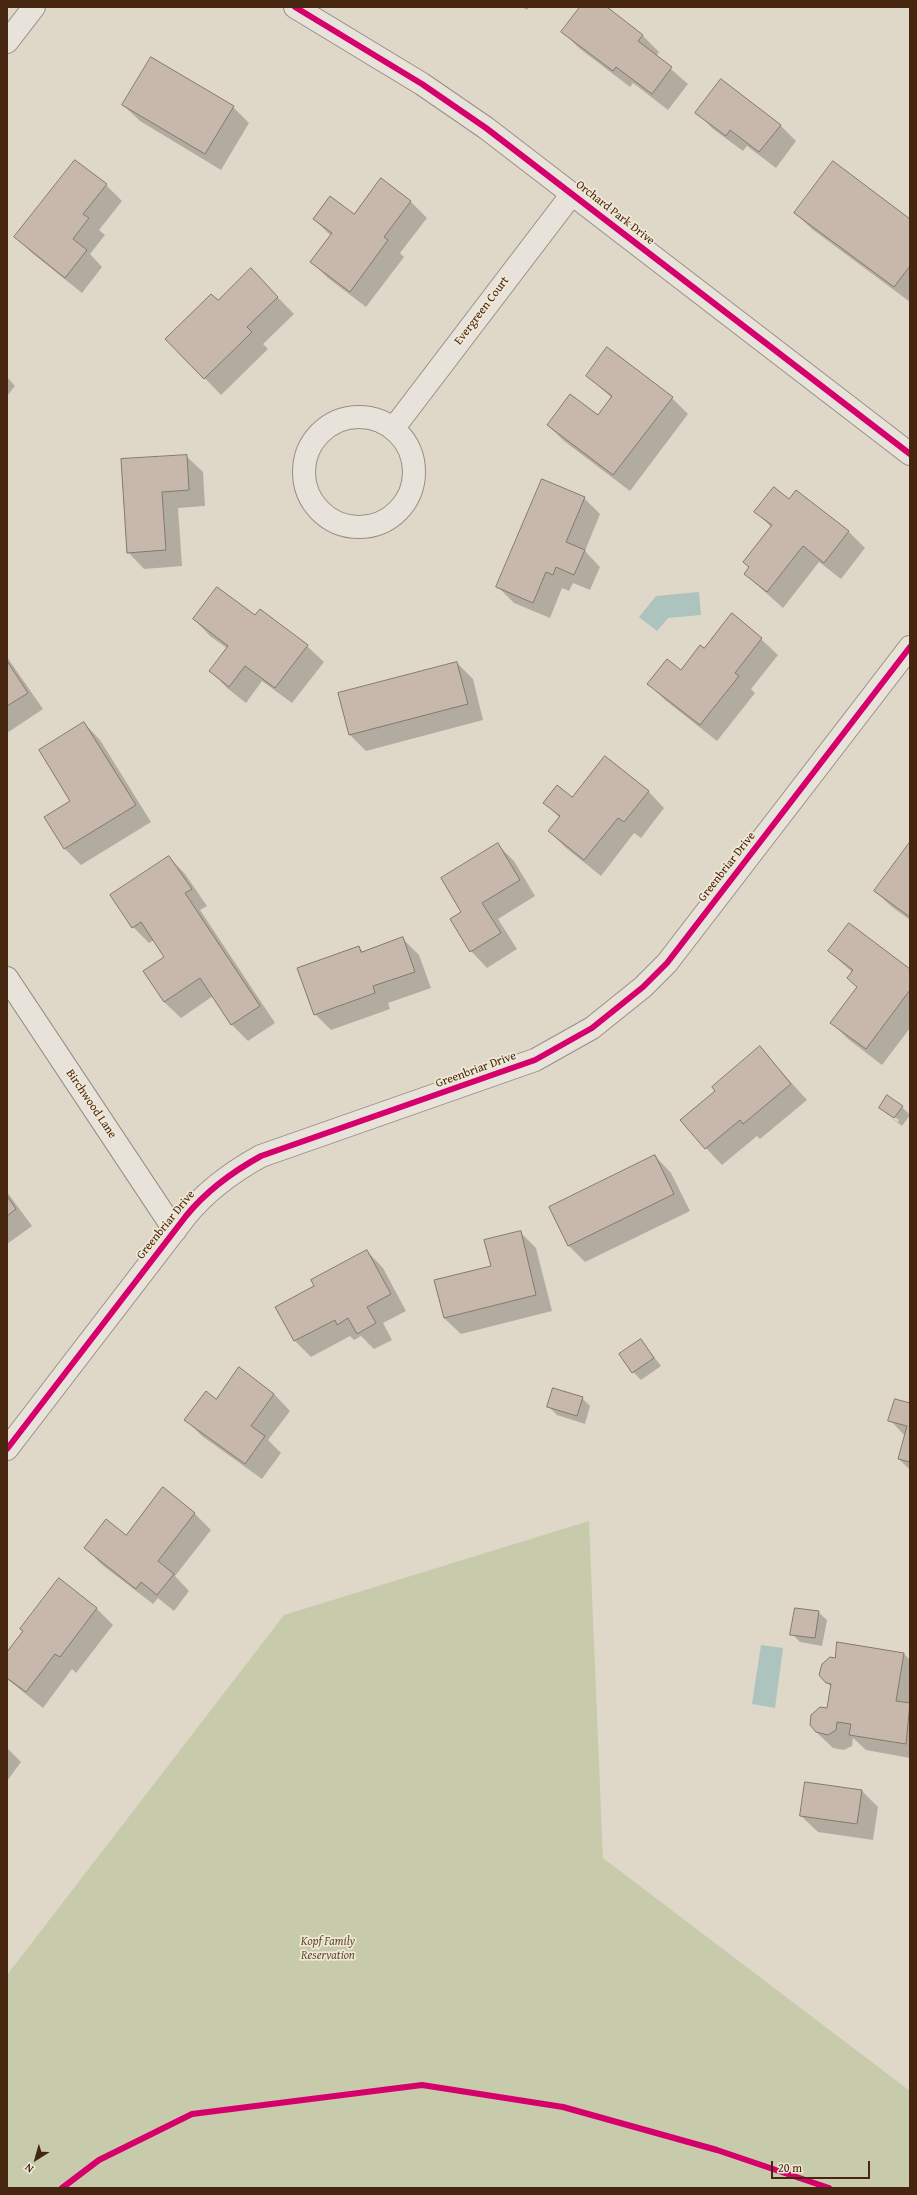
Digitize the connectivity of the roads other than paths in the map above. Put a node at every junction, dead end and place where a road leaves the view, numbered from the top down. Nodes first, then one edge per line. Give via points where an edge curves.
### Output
1 (34, 7) edge
2 (295, 7) edge
3 (7, 42) edge
4 (572, 194) junction
5 (393, 429) junction
6 (910, 454) edge
7 (910, 647) edge
8 (7, 978) edge
9 (175, 1231) junction
10 (7, 1449) edge

1 - 3 street
2 - 4 street, Orchard Park Drive via 435,93 486,128
4 - 5 street, Evergreen Court
4 - 6 street, Orchard Park Drive
5 - 5 street via 377,420 359,417 341,420 325,428 313,441 305,458 303,476 308,494 318,510 332,520 350,527 368,526 385,521 400,510 410,494 414,471 405,442
7 - 9 street, Greenbriar Drive via 667,963 643,987 592,1028 540,1057 504,1072 262,1156 232,1172 202,1197
8 - 9 street, Birchwood Lane
9 - 10 street, Greenbriar Drive

